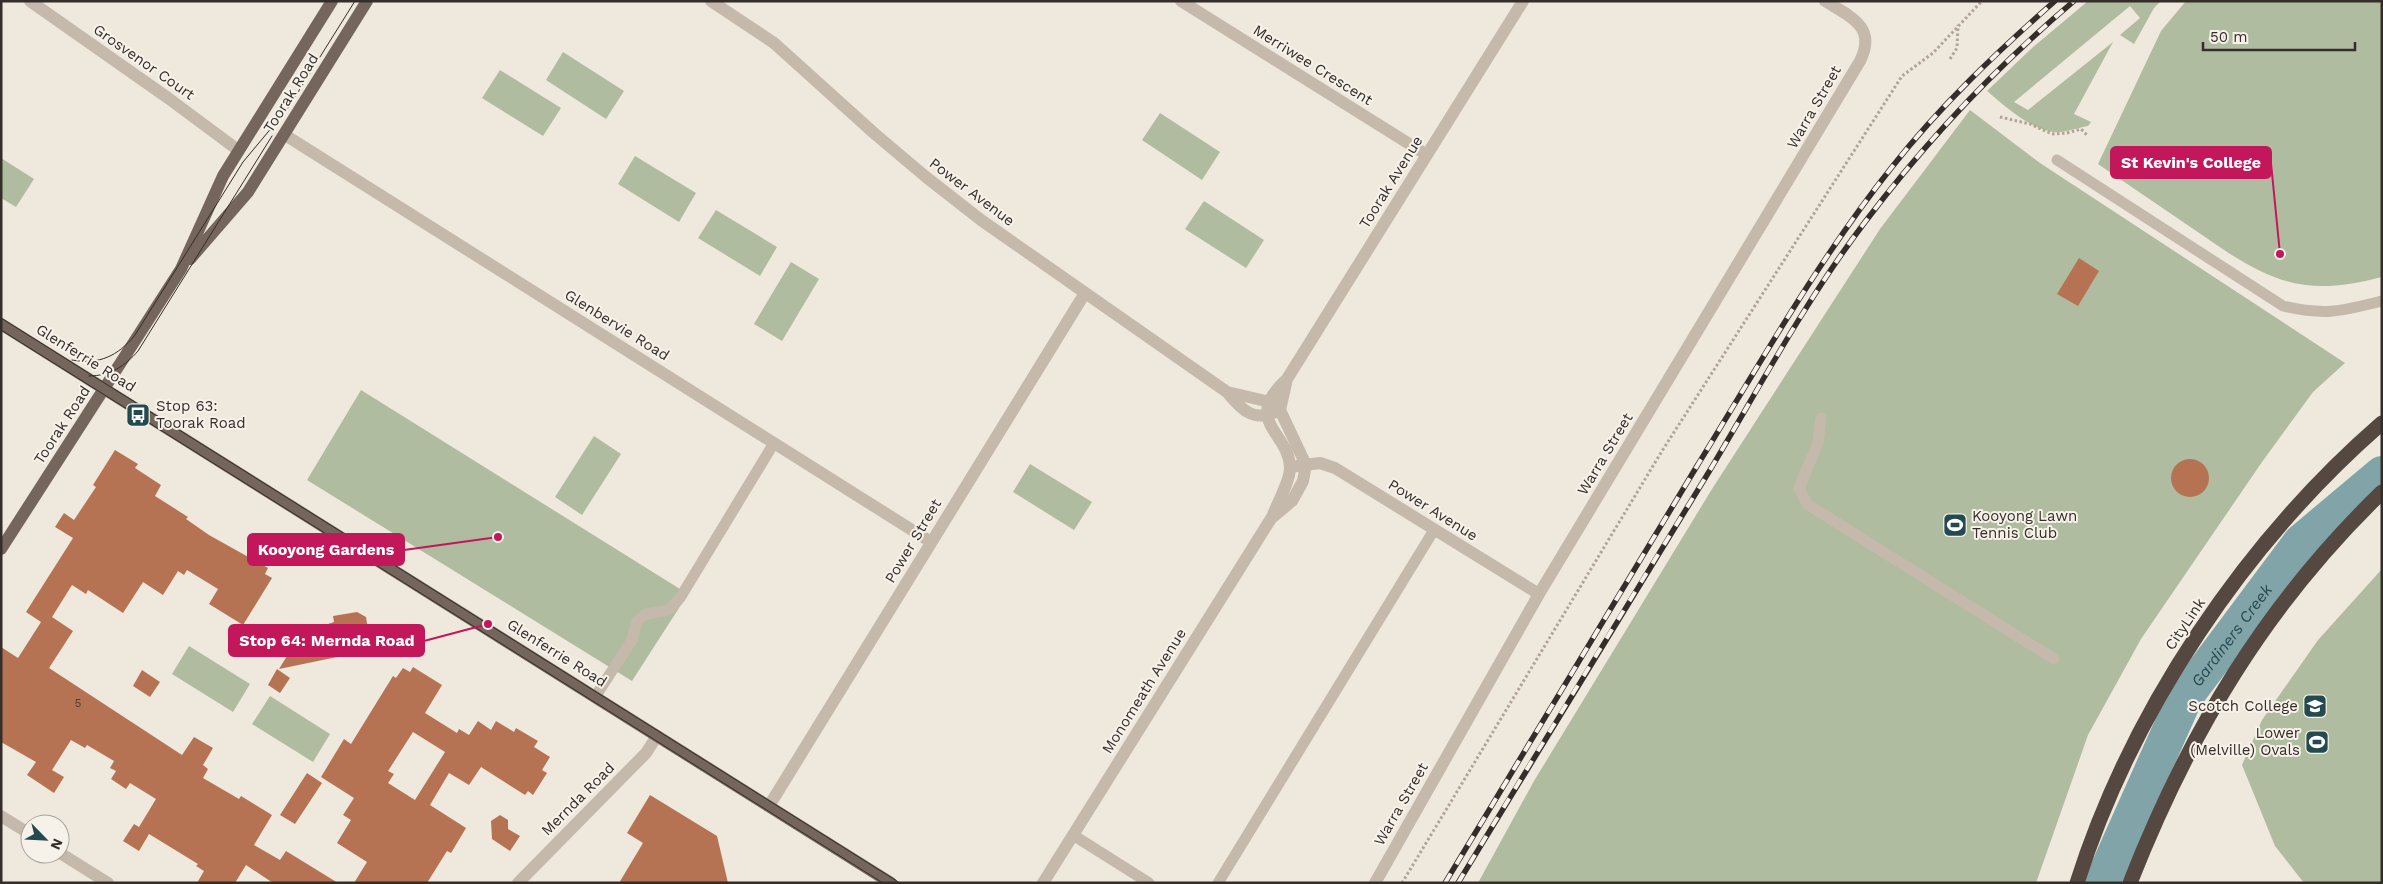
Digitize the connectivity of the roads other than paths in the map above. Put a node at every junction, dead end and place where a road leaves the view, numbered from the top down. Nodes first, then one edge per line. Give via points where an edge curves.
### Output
1 (30, 1) edge
2 (332, 1) edge
3 (367, 1) edge
4 (711, 1) edge
5 (1181, 1) edge
6 (1522, 1) edge
7 (1825, 1) edge
8 (285, 134) junction
9 (238, 150) junction
10 (1427, 156) junction
11 (2057, 160) dead end
12 (182, 269) junction
13 (1085, 293) junction
14 (2382, 301) edge
15 (1, 324) edge
16 (104, 389) junction
17 (1227, 392) junction
18 (1275, 406) junction
19 (1267, 416) junction
20 (1821, 418) dead end
21 (2382, 423) edge
22 (774, 443) junction
23 (1306, 465) junction
24 (1290, 467) junction
25 (2382, 492) edge
26 (1272, 518) junction
27 (1434, 530) junction
28 (931, 542) junction
29 (1, 549) edge
30 (1539, 594) junction
31 (2054, 659) dead end
32 (595, 696) junction
33 (657, 736) junction
34 (770, 806) junction
35 (1, 816) edge
36 (20, 828) edge
37 (1073, 835) junction
38 (70, 859) edge
39 (108, 883) edge
40 (518, 883) edge
41 (891, 883) edge
42 (1043, 883) edge
43 (1149, 883) edge
44 (1218, 883) edge
45 (1375, 883) edge
46 (2077, 883) edge
47 (2130, 883) edge

1 - 9 street, Grosvenor Court
2 - 9 main road, Toorak Road
3 - 8 main road, Toorak Road
4 - 13 street, Power Avenue via 774,42 926,177
5 - 10 street, Merriwee Crescent
6 - 10 street, Toorak Avenue
7 - 30 street, Warra Street via 1858,23 1864,31 1867,44 1860,61
8 - 12 main road, Toorak Road via 248,192
8 - 22 street, Glenbervie Road
9 - 12 main road, Toorak Road via 222,176
10 - 18 street, Toorak Avenue via 1286,379 1272,394
11 - 14 lane via 2283,306 2312,313 2338,312
12 - 16 main road, Toorak Road
13 - 17 street, Power Avenue
13 - 28 street, Power Street
15 - 16 main road, Glenferrie Road
16 - 29 main road, Toorak Road
16 - 32 main road, Glenferrie Road
17 - 18 street, Power Avenue
17 - 19 street, Power Avenue via 1250,413
18 - 19 street
18 - 23 street
19 - 24 street via 1288,456
20 - 31 lane via 1818,443 1799,488 1807,504
21 - 46 highway, CityLink via 2323,479 2274,533 2208,620 2157,702 2131,753
22 - 28 street, Glenbervie Road
22 - 32 lane via 680,598 669,610 646,614 636,620 632,640
23 - 24 street, Power Avenue
23 - 26 street, Monomeath Avenue via 1303,481 1292,501
23 - 27 street, Power Avenue via 1320,463 1335,468
24 - 26 street, Monomeath Avenue
25 - 47 highway via 2287,598 2225,687 2176,774
26 - 37 street, Monomeath Avenue
27 - 30 street, Power Avenue
27 - 44 lane
28 - 34 street, Power Street
30 - 45 street, Warra Street
32 - 33 main road, Glenferrie Road
33 - 34 main road, Glenferrie Road
33 - 40 street, Mernda Road via 646,753
34 - 41 main road, Glenferrie Road
35 - 36 street
37 - 42 street, Monomeath Avenue
37 - 43 lane
38 - 39 street

